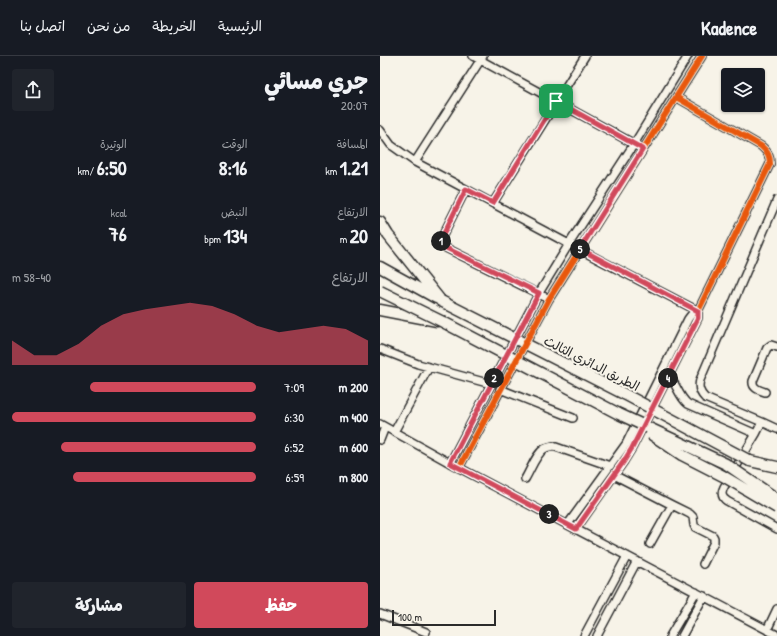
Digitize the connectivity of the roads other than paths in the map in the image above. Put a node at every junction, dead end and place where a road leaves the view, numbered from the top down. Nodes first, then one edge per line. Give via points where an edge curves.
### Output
1 (473, 56) edge
2 (584, 56) edge
3 (688, 56) edge
4 (702, 56) edge
5 (482, 58) edge
6 (676, 97) junction
7 (556, 101) junction
8 (380, 130) edge
9 (634, 144) junction
10 (643, 149) junction
11 (415, 162) junction
12 (466, 189) junction
13 (777, 200) edge
14 (493, 203) junction
15 (380, 222) edge
16 (569, 244) junction
17 (580, 249) junction
18 (380, 267) edge
19 (380, 291) edge
20 (539, 293) junction
21 (549, 299) junction
22 (441, 301) junction
23 (384, 311) edge
24 (698, 311) junction
25 (443, 322) junction
26 (777, 347) edge
27 (380, 349) edge
28 (429, 367) junction
29 (661, 372) junction
30 (669, 376) junction
31 (491, 384) junction
32 (500, 389) junction
33 (765, 392) dead end
34 (619, 414) junction
35 (573, 418) dead end
36 (762, 422) junction
37 (383, 426) edge
38 (777, 429) edge
39 (394, 432) junction
40 (756, 434) junction
41 (380, 440) edge
42 (450, 463) junction
43 (610, 466) junction
44 (777, 467) edge
45 (459, 468) junction
46 (614, 475) junction
47 (525, 479) dead end
48 (777, 499) edge
49 (672, 505) junction
50 (777, 508) edge
51 (568, 524) junction
52 (576, 529) junction
53 (777, 529) edge
54 (650, 544) dead end
55 (627, 556) junction
56 (637, 561) junction
57 (702, 564) dead end
58 (696, 592) junction
59 (704, 596) junction
60 (777, 601) edge
61 (777, 609) edge
62 (380, 614) edge
63 (767, 630) junction
64 (426, 632) dead end
65 (777, 635) edge
66 (584, 636) edge
67 (597, 636) edge
68 (670, 636) edge
69 (682, 636) edge

1 - 5 street
2 - 7 street
3 - 9 street
4 - 6 street
5 - 7 street
5 - 11 street
6 - 10 street
6 - 24 street via 761,146 770,157 768,171
7 - 9 street
7 - 14 street
8 - 11 street via 391,145
9 - 10 street
9 - 16 street
10 - 17 street
11 - 12 street
12 - 14 street
12 - 20 street via 441,239 444,247
13 - 36 street via 699,387 705,398
14 - 16 street
15 - 22 highway
16 - 17 street
16 - 20 street
17 - 21 street
17 - 24 street
18 - 22 highway, الطريق الدائري الثالث
19 - 25 highway, bridge
20 - 21 street
20 - 31 street
21 - 32 street
22 - 44 highway, الطريق الدائري الثالث, bridge via 750,461
23 - 25 highway, bridge
24 - 29 street via 688,319
24 - 30 street via 697,321
25 - 34 highway, bridge
26 - 33 street via 771,345 767,348 752,383 755,388
27 - 28 street
28 - 31 street
28 - 39 street
29 - 30 street
29 - 43 street via 626,444
30 - 40 street via 680,396 688,404
30 - 46 street via 632,448
31 - 42 street
32 - 35 street
32 - 45 street
34 - 48 highway, bridge via 726,464
34 - 50 highway, bridge via 682,454
36 - 38 street
36 - 40 street
37 - 39 street
37 - 41 street
39 - 42 street
40 - 53 street via 724,487 722,495 727,501
42 - 45 street
43 - 47 street via 553,446 539,453
43 - 51 street
45 - 51 street
46 - 49 street
46 - 52 street
49 - 54 street
49 - 57 street via 692,515 695,527 714,538
51 - 52 street
52 - 55 street
55 - 56 street
55 - 66 street
56 - 58 street
56 - 67 street
58 - 59 street
58 - 68 street
59 - 63 street
59 - 69 street
60 - 61 street
61 - 63 street
62 - 64 street
63 - 65 street

